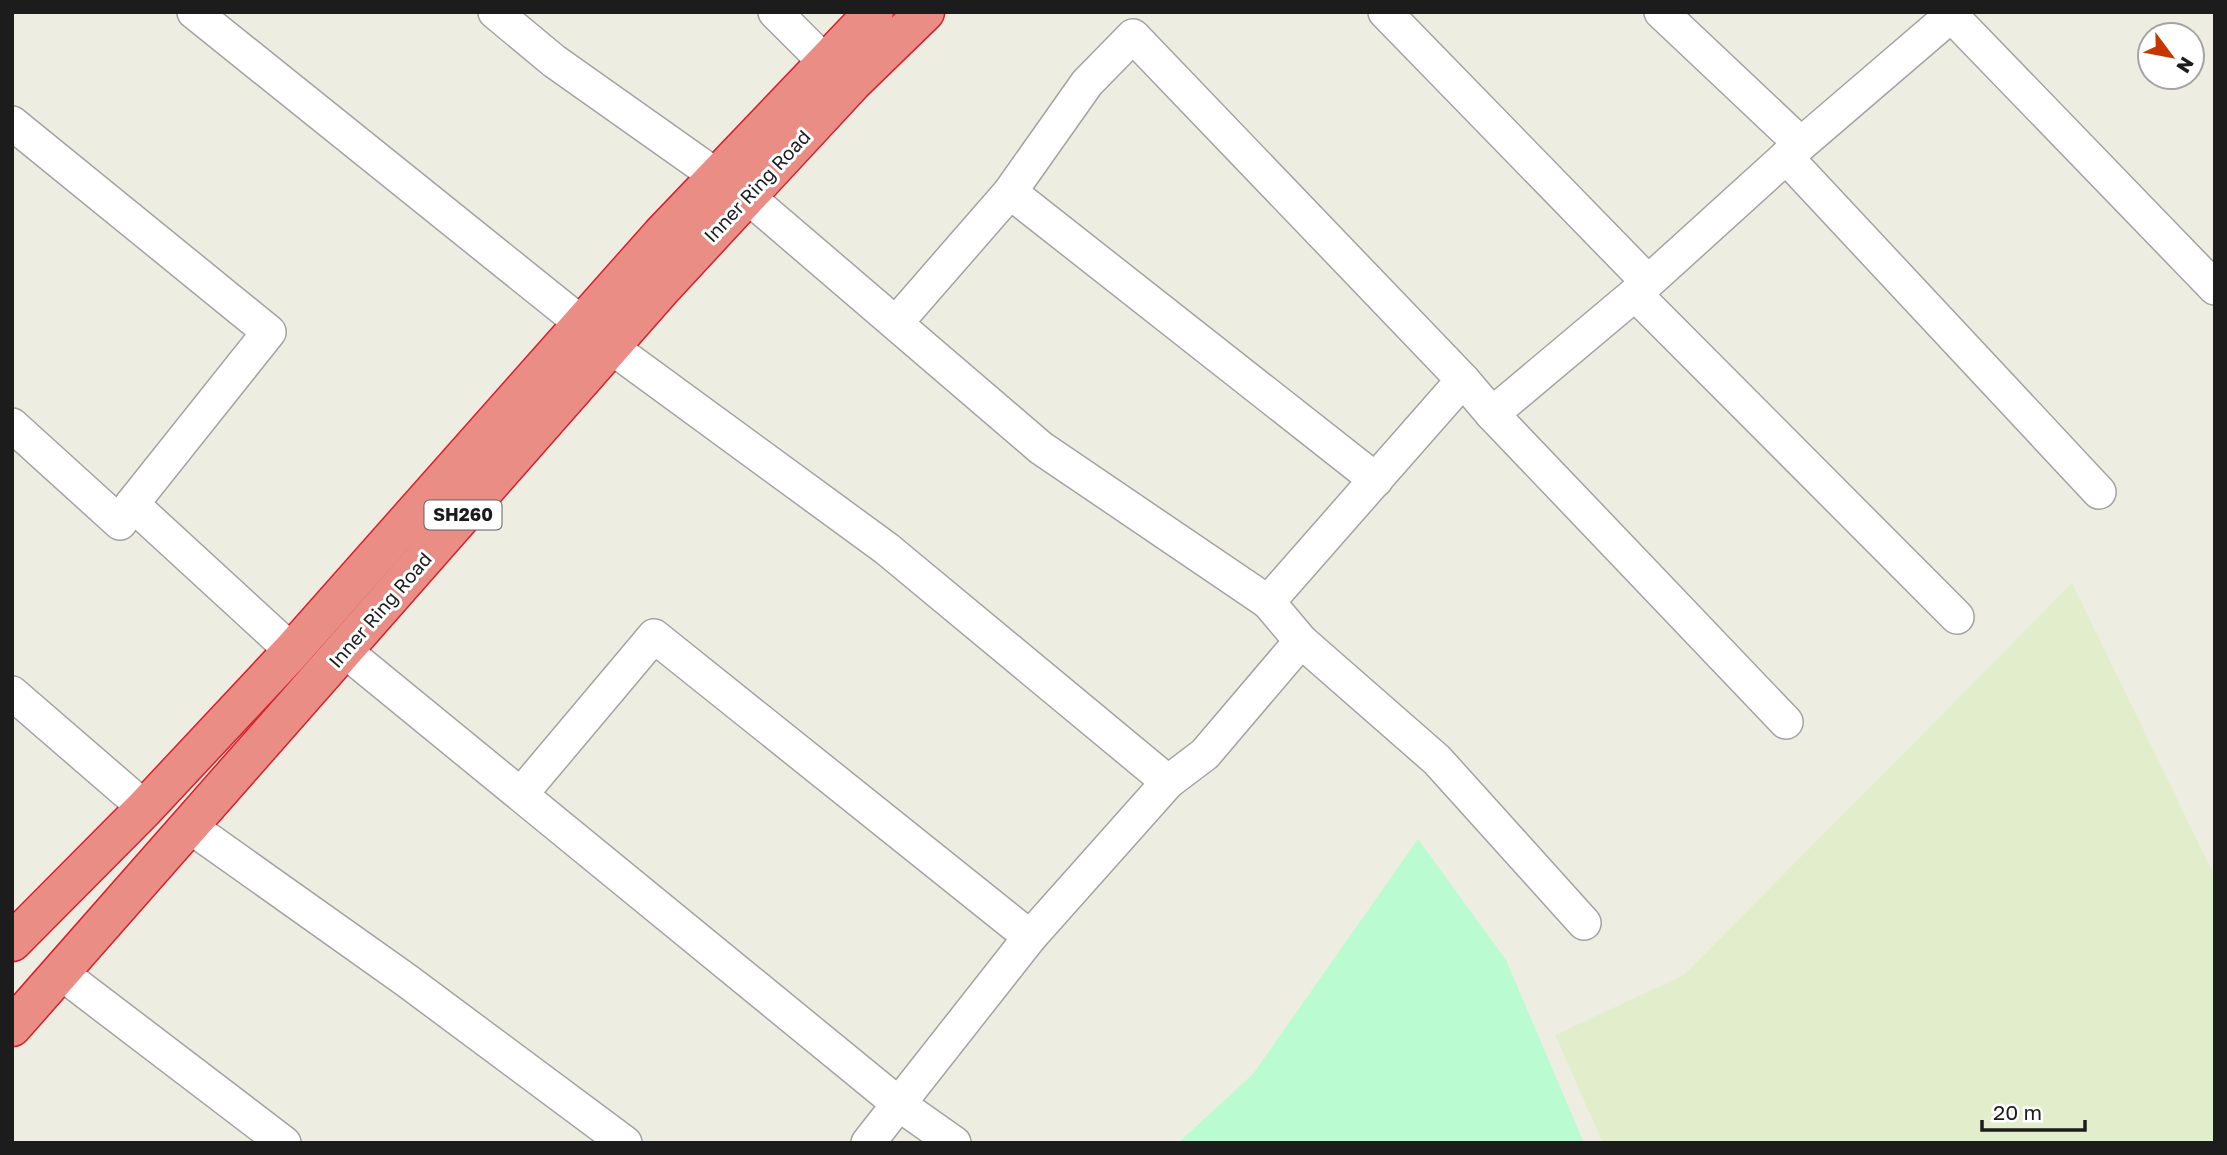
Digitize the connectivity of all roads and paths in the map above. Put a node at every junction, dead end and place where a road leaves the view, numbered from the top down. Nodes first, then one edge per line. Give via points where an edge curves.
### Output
1 (194, 12) edge
2 (495, 12) edge
3 (775, 12) edge
4 (874, 12) edge
5 (925, 12) edge
6 (1385, 12) edge
7 (1661, 12) edge
8 (1951, 13) edge
9 (825, 62) junction
10 (12, 123) edge
11 (1794, 151) junction
12 (732, 186) junction
13 (1010, 192) junction
14 (1642, 288) junction
15 (2215, 288) edge
16 (896, 323) junction
17 (597, 335) junction
18 (1462, 380) junction
19 (1492, 414) junction
20 (12, 425) edge
21 (1376, 480) junction
22 (2099, 492) dead end
23 (132, 504) junction
24 (1268, 602) junction
25 (1957, 617) dead end
26 (1301, 641) junction
27 (292, 651) junction
28 (345, 651) junction
29 (12, 693) edge
30 (1786, 722) dead end
31 (1168, 782) junction
32 (522, 793) junction
33 (145, 808) junction
34 (189, 826) junction
35 (1584, 923) dead end
36 (1030, 937) junction
37 (12, 942) edge
38 (61, 973) junction
39 (12, 1027) edge
40 (900, 1105) junction
41 (284, 1143) edge
42 (625, 1143) edge
43 (868, 1143) edge
44 (954, 1143) edge

1 - 17 street
2 - 12 street via 554,61
3 - 9 street
4 - 9 highway, Inner Ring Road
5 - 12 highway, Inner Ring Road via 852,83
6 - 14 street
7 - 11 street
8 - 11 street
8 - 15 street
9 - 12 highway, Inner Ring Road
10 - 23 street via 269,332
11 - 14 street
11 - 22 street
12 - 16 street
12 - 17 highway, Inner Ring Road
13 - 16 street
13 - 18 street via 1087,83 1133,36
13 - 21 street
14 - 19 street
14 - 25 street
16 - 24 street via 1041,448
17 - 27 highway, Inner Ring Road
17 - 28 highway, Inner Ring Road / SH260
17 - 31 street via 887,549
18 - 19 street
18 - 21 street
19 - 30 street
20 - 23 street via 120,523
21 - 24 street
23 - 27 street
24 - 26 street
26 - 31 street via 1205,754
26 - 35 street via 1437,760
27 - 33 highway, Inner Ring Road
28 - 32 street
28 - 34 highway, Inner Ring Road / SH260
29 - 33 street
31 - 36 street
32 - 36 street via 654,636
32 - 40 street
33 - 37 highway, Inner Ring Road
34 - 38 highway, Inner Ring Road / SH260
34 - 42 street
36 - 40 street
38 - 39 highway, Inner Ring Road / SH260
38 - 41 street
40 - 43 street
40 - 44 street

